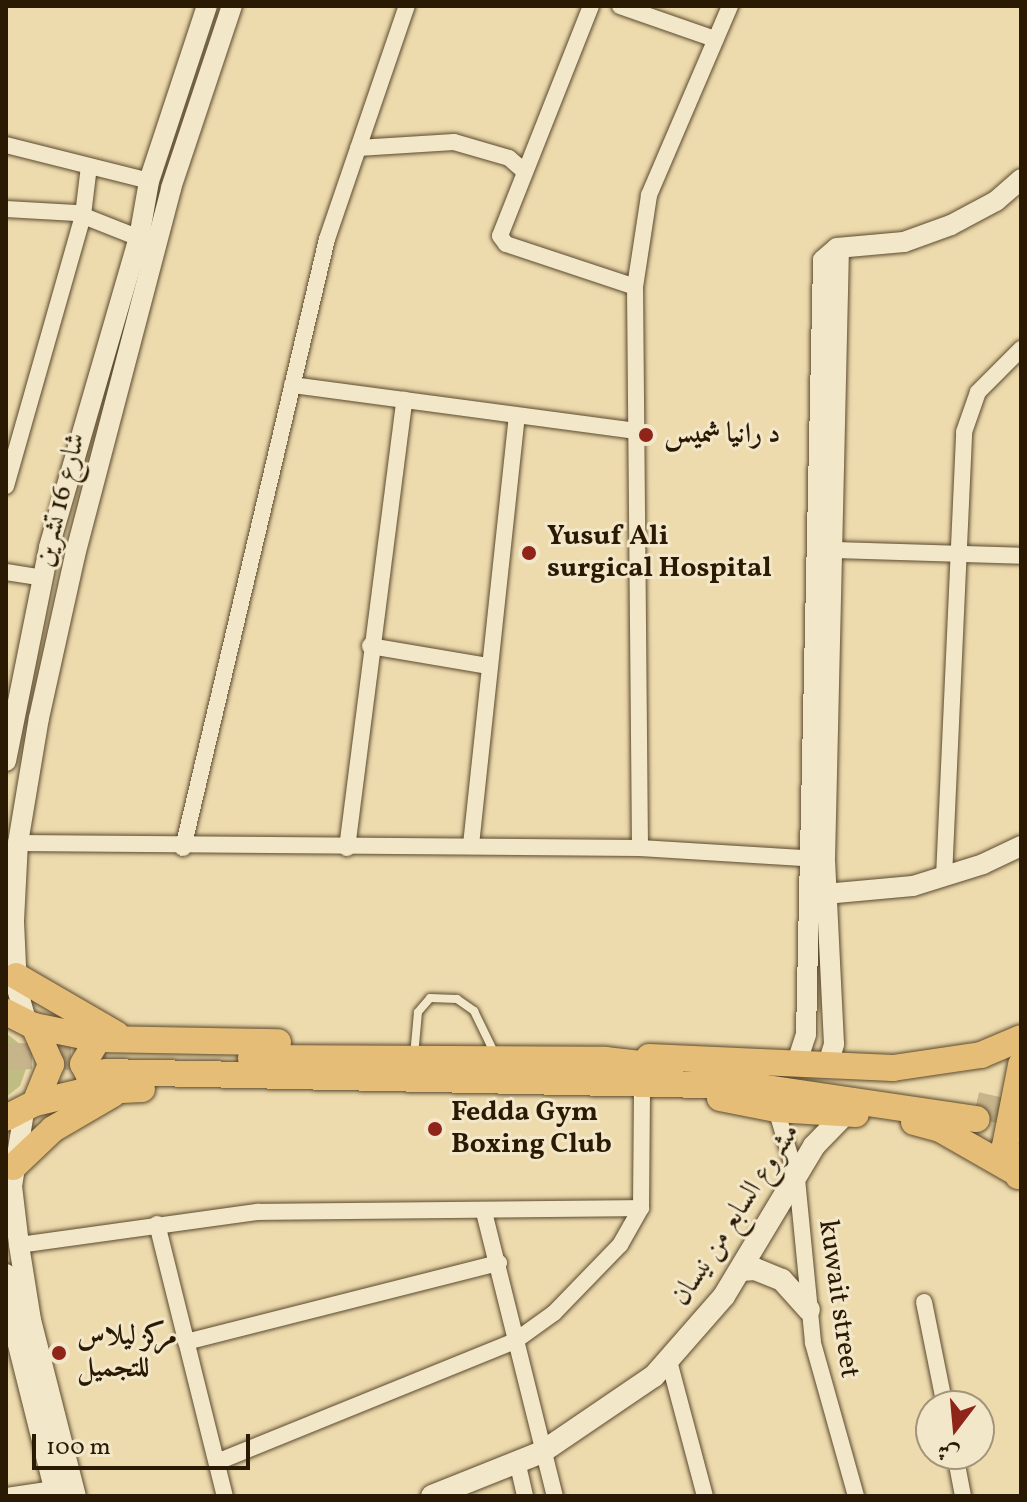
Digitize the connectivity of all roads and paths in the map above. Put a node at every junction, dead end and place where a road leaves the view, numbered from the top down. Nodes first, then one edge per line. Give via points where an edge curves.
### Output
1 (207, 6) edge
2 (232, 6) edge
3 (407, 6) edge
4 (591, 6) edge
5 (620, 6) edge
6 (730, 6) edge
7 (715, 39) junction
8 (6, 145) edge
9 (358, 148) junction
10 (89, 166) junction
11 (524, 171) junction
12 (1021, 179) edge
13 (149, 181) junction
14 (6, 209) edge
15 (83, 215) junction
16 (139, 238) junction
17 (839, 249) junction
18 (635, 287) junction
19 (1021, 349) edge
20 (292, 385) junction
21 (404, 400) junction
22 (517, 416) junction
23 (636, 431) junction
24 (6, 486) edge
25 (49, 547) junction
26 (835, 550) junction
27 (75, 555) junction
28 (1021, 556) edge
29 (961, 557) junction
30 (6, 572) edge
31 (42, 578) junction
32 (370, 646) junction
33 (488, 666) junction
34 (14, 673) edge
35 (6, 761) edge
36 (18, 843) junction
37 (471, 845) junction
38 (1021, 846) edge
39 (183, 848) junction
40 (347, 848) junction
41 (640, 848) junction
42 (816, 859) junction
43 (944, 877) junction
44 (825, 894) junction
45 (16, 976) junction
46 (22, 1019) edge
47 (1021, 1038) edge
48 (126, 1039) junction
49 (411, 1058) junction
50 (497, 1058) junction
51 (605, 1060) junction
52 (797, 1062) junction
53 (828, 1064) junction
54 (1021, 1065) edge
55 (106, 1070) junction
56 (642, 1082) junction
57 (776, 1109) junction
58 (22, 1111) edge
59 (846, 1113) junction
60 (13, 1167) junction
61 (1017, 1175) edge
62 (797, 1179) junction
63 (641, 1208) junction
64 (484, 1212) junction
65 (157, 1224) junction
66 (19, 1245) junction
67 (499, 1263) junction
68 (742, 1270) junction
69 (6, 1274) edge
70 (924, 1302) dead end
71 (809, 1310) junction
72 (10, 1330) edge
73 (515, 1341) junction
74 (186, 1342) junction
75 (669, 1361) junction
76 (942, 1390) edge
77 (542, 1452) junction
78 (517, 1461) junction
79 (217, 1462) junction
80 (958, 1470) edge
81 (55, 1492) edge
82 (6, 1496) edge
83 (76, 1496) edge
84 (225, 1496) edge
85 (432, 1496) edge
86 (525, 1496) edge
87 (555, 1496) edge
88 (705, 1496) edge
89 (856, 1496) edge
90 (963, 1496) edge

1 - 13 street, شارع 16 تشرين
2 - 27 street, شارع 16 تشرين via 171,188
3 - 9 street
4 - 11 street
5 - 7 street
6 - 7 street
7 - 18 street via 649,195
8 - 10 street
9 - 11 street via 454,142 509,158
9 - 20 street via 327,239
10 - 13 street
10 - 15 street
11 - 18 street via 502,225 506,244
12 - 17 street via 996,201 928,234
13 - 16 street, شارع 16 تشرين
14 - 15 street
15 - 16 street
15 - 24 street
16 - 25 street, شارع 16 تشرين
17 - 26 street
17 - 42 street via 829,252 821,269
18 - 23 street
19 - 29 street via 978,392 965,421
20 - 21 street
20 - 39 street
21 - 22 street
21 - 32 street
22 - 23 street
22 - 33 street
23 - 41 street
25 - 27 street
25 - 31 street, شارع 16 تشرين
26 - 29 street
26 - 42 street
27 - 36 street, شارع 16 تشرين
28 - 29 street
29 - 43 street
30 - 31 street
31 - 34 street, شارع 16 تشرين
32 - 33 street
32 - 40 street
33 - 37 street
34 - 35 street, شارع 16 تشرين
36 - 39 street
36 - 45 street, شارع 16 تشرين
37 - 40 street
37 - 41 street
38 - 43 street
39 - 40 street
41 - 42 street
42 - 44 street
42 - 52 street via 806,1035
43 - 44 street via 878,891
44 - 53 street via 834,1044
45 - 46 street, شارع 16 تشرين
45 - 48 main road
46 - 55 main road
46 - 58 main road via 51,1064
47 - 53 main road via 953,1060 893,1068
48 - 49 main road via 344,1043
48 - 55 main road
49 - 50 main road
49 - 50 lane via 418,1012 430,998 457,999 474,1011
49 - 55 main road
50 - 51 main road
51 - 52 main road
51 - 56 main road via 976,1112 814,1092
52 - 53 main road
54 - 61 main road via 1005,1146
55 - 56 main road
55 - 58 main road
55 - 60 main road via 70,1117
56 - 57 main road
56 - 63 street
57 - 59 main road
57 - 62 street, kuwait street
58 - 60 street
59 - 61 main road via 924,1124
59 - 62 main road, مشروع السابع من نيسان via 814,1146
60 - 66 street
62 - 68 main road, مشروع السابع من نيسان
62 - 71 street, kuwait street
63 - 64 street
63 - 73 street via 589,1282
64 - 65 street via 258,1212
64 - 67 street
65 - 66 street
65 - 74 street
66 - 83 street via 31,1320
67 - 73 street
67 - 74 street
68 - 71 main road via 755,1269 782,1280
68 - 75 main road, مشروع السابع من نيسان
69 - 72 street
70 - 76 street
71 - 89 street, kuwait street via 820,1378
72 - 81 street
73 - 77 street
73 - 79 street
74 - 79 street
75 - 77 main road, مشروع السابع من نيسان via 638,1390
75 - 88 street
77 - 78 main road, مشروع السابع من نيسان
77 - 87 street
78 - 85 main road, مشروع السابع من نيسان
78 - 86 street
79 - 84 street
80 - 90 street
81 - 82 street

